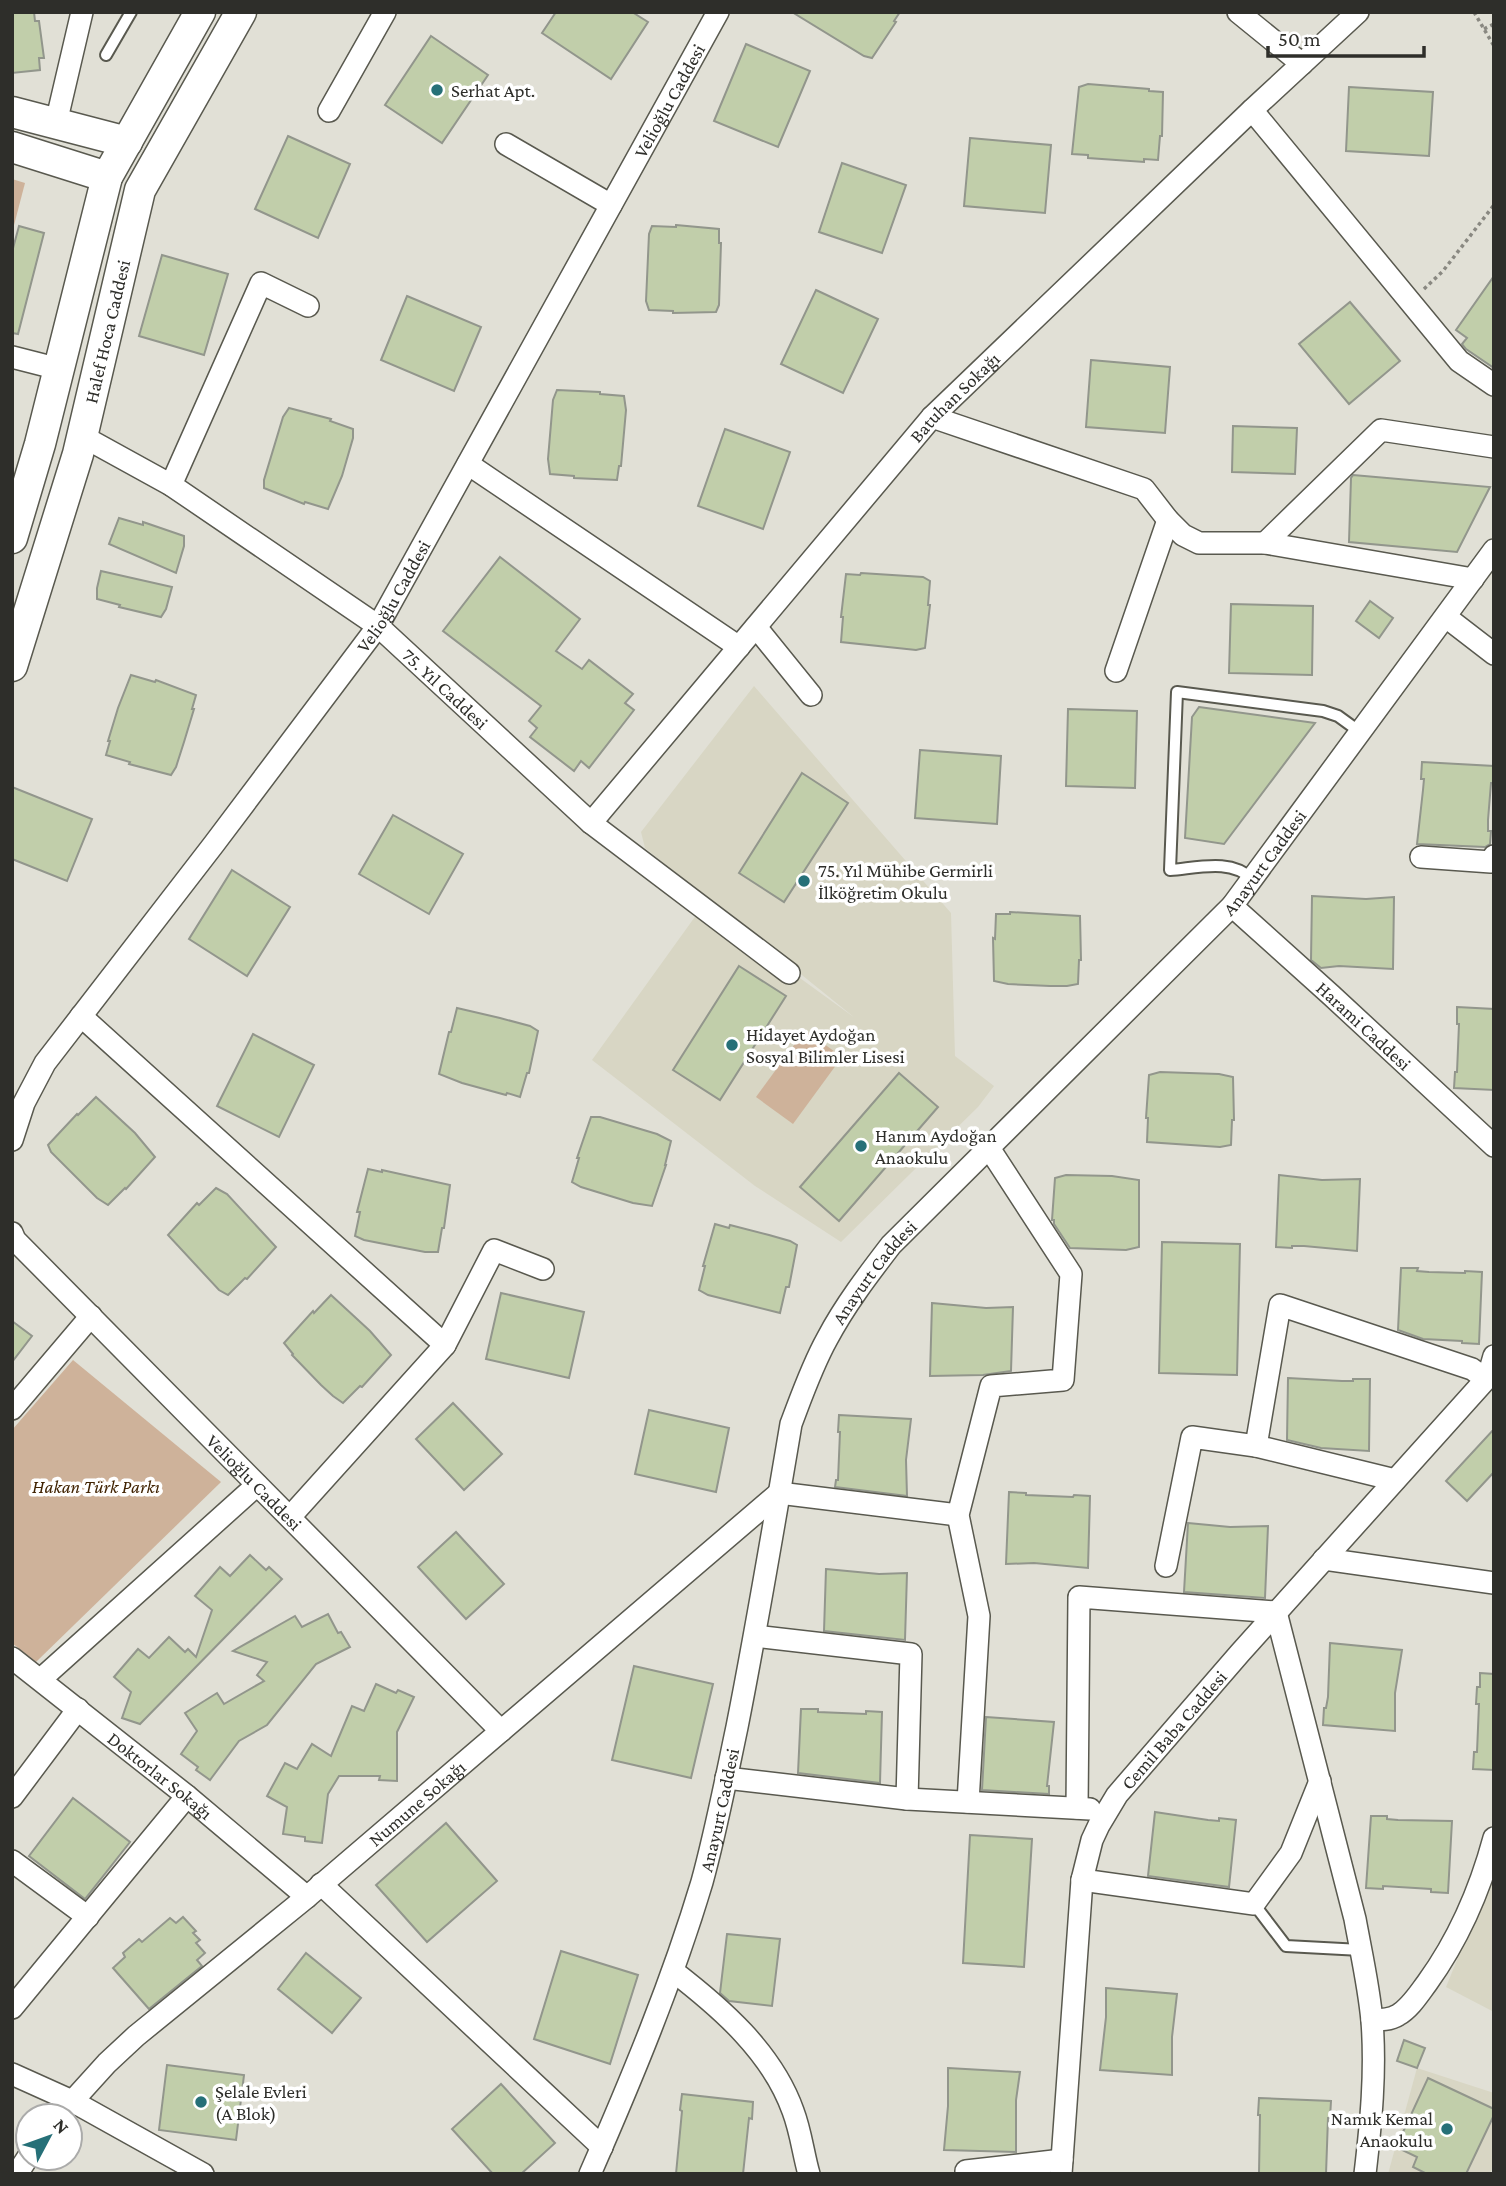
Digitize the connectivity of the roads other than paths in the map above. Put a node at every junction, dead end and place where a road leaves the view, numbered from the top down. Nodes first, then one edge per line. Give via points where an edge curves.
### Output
1 (82, 12) edge
2 (131, 12) edge
3 (241, 12) edge
4 (385, 12) edge
5 (718, 12) edge
6 (1238, 12) edge
7 (1359, 12) edge
8 (199, 13) edge
9 (106, 55) dead end
10 (1302, 64) junction
11 (1252, 110) junction
12 (329, 111) dead end
13 (12, 112) edge
14 (56, 123) junction
15 (127, 142) junction
16 (506, 144) dead end
17 (12, 147) edge
18 (107, 177) junction
19 (611, 205) junction
20 (308, 306) dead end
21 (12, 357) edge
22 (59, 369) junction
23 (1494, 385) edge
24 (932, 417) junction
25 (82, 436) junction
26 (1494, 447) edge
27 (468, 464) junction
28 (172, 485) junction
29 (1168, 520) junction
30 (12, 538) edge
31 (1265, 543) junction
32 (1494, 550) edge
33 (1473, 579) junction
34 (1446, 617) junction
35 (378, 625) junction
36 (756, 627) junction
37 (739, 647) junction
38 (1494, 654) edge
39 (12, 666) edge
40 (1116, 671) dead end
41 (811, 695) dead end
42 (1360, 732) junction
43 (591, 823) junction
44 (1494, 856) edge
45 (1421, 857) dead end
46 (1252, 879) junction
47 (1232, 906) junction
48 (789, 973) dead end
49 (81, 1016) junction
50 (12, 1140) edge
51 (1494, 1146) edge
52 (989, 1148) junction
53 (12, 1233) edge
54 (543, 1269) dead end
55 (91, 1316) junction
56 (444, 1345) junction
57 (1490, 1372) edge
58 (12, 1409) edge
59 (1256, 1446) junction
60 (1395, 1480) junction
61 (257, 1485) junction
62 (779, 1493) junction
63 (958, 1515) junction
64 (290, 1517) junction
65 (1324, 1559) junction
66 (1166, 1566) dead end
67 (1494, 1583) edge
68 (1276, 1612) junction
69 (755, 1636) junction
70 (12, 1658) edge
71 (41, 1679) junction
72 (78, 1709) junction
73 (501, 1731) junction
74 (726, 1778) junction
75 (1320, 1781) junction
76 (187, 1796) junction
77 (12, 1797) edge
78 (906, 1799) junction
79 (968, 1802) junction
80 (1077, 1808) junction
81 (1107, 1809) junction
82 (1494, 1838) edge
83 (12, 1861) edge
84 (1082, 1880) junction
85 (314, 1891) junction
86 (1254, 1904) junction
87 (88, 1917) junction
88 (1361, 1951) junction
89 (673, 1971) junction
90 (12, 2008) edge
91 (1372, 2020) junction
92 (12, 2074) edge
93 (55, 2102) edge
94 (72, 2102) edge
95 (84, 2118) edge
96 (602, 2147) junction
97 (1061, 2167) edge
98 (966, 2171) dead end
99 (203, 2174) edge
100 (590, 2174) edge
101 (809, 2174) edge
102 (1365, 2174) edge

1 - 14 street
2 - 9 lane
3 - 25 main road, Halef Hoca Caddesi via 140,190
4 - 12 street
5 - 19 street, Velioğlu Caddesi
6 - 10 street
7 - 10 street, Batuhan Sokağı
8 - 15 main road, Halef Hoca Caddesi
10 - 11 street, Batuhan Sokağı
11 - 23 street via 1459,361
11 - 24 street, Batuhan Sokağı
13 - 14 main road
14 - 15 main road
15 - 18 main road, Halef Hoca Caddesi
16 - 19 street
17 - 18 main road
18 - 22 main road, Halef Hoca Caddesi
19 - 27 street, Velioğlu Caddesi
20 - 28 street via 261,283
21 - 22 street
22 - 30 main road, Halef Hoca Caddesi
24 - 29 street via 1144,489
24 - 36 street, Batuhan Sokağı
25 - 28 street, 75. Yıl Caddesi
25 - 39 main road, Halef Hoca Caddesi
26 - 31 street via 1381,430
27 - 35 street, Velioğlu Caddesi
27 - 37 street
28 - 35 street, 75. Yıl Caddesi
29 - 31 street via 1183,536 1199,543
29 - 40 street
31 - 33 street
32 - 33 street, Anayurt Caddesi
33 - 34 street, Anayurt Caddesi
34 - 38 street
34 - 42 street, Anayurt Caddesi
35 - 43 street, 75. Yıl Caddesi
35 - 49 street, Velioğlu Caddesi
36 - 37 street, Batuhan Sokağı
36 - 41 street
37 - 43 street, Batuhan Sokağı
42 - 46 street, Anayurt Caddesi
42 - 46 lane via 1323,711 1177,692 1170,870 1230,866
43 - 48 street, 75. Yıl Caddesi
44 - 45 street via 1491,862
46 - 47 street, Anayurt Caddesi
47 - 51 street, Harami Caddesi
47 - 52 street, Anayurt Caddesi
49 - 50 street, Velioğlu Caddesi via 45,1063 24,1103
49 - 56 street
52 - 62 street, Anayurt Caddesi via 891,1245 842,1312 791,1424
52 - 63 street via 1071,1274 1063,1380 991,1386
53 - 55 street, Velioğlu Caddesi
54 - 56 street via 494,1250
55 - 58 street
55 - 61 street, Velioğlu Caddesi
56 - 64 street
57 - 59 street via 1280,1305
57 - 60 street, Cemil Baba Caddesi
59 - 60 street
59 - 66 street via 1192,1437
60 - 65 street, Cemil Baba Caddesi
61 - 64 street, Velioğlu Caddesi
61 - 71 street
62 - 63 street
62 - 69 street, Anayurt Caddesi
62 - 73 street, Numune Sokağı
63 - 79 street via 979,1616
64 - 73 street, Velioğlu Caddesi
65 - 67 street
65 - 68 street, Cemil Baba Caddesi
68 - 75 street
68 - 80 street via 1079,1597
68 - 81 street, Cemil Baba Caddesi
69 - 74 street, Anayurt Caddesi
69 - 78 street via 911,1654
70 - 71 street, Doktorlar Sokağı
71 - 72 street, Doktorlar Sokağı
72 - 76 street, Doktorlar Sokağı
72 - 77 street
73 - 85 street, Numune Sokağı
74 - 78 street
74 - 89 street, Anayurt Caddesi via 702,1880
75 - 86 street via 1291,1853
75 - 88 street
76 - 85 street, Doktorlar Sokağı
76 - 87 street
78 - 79 street
79 - 80 street
80 - 81 street
81 - 84 street, Cemil Baba Caddesi via 1092,1840
82 - 91 street via 1465,1917 1434,1973 1396,2016
83 - 87 street
84 - 86 street
84 - 97 street, Cemil Baba Caddesi
85 - 94 street, Numune Sokağı via 136,2036
85 - 96 street, Doktorlar Sokağı
86 - 88 lane via 1286,1946
87 - 90 street
88 - 91 street
89 - 96 street, Anayurt Caddesi
89 - 101 street via 728,2017 771,2067 800,2130
91 - 102 street via 1373,2083
92 - 93 street
95 - 99 street
96 - 100 street, Anayurt Caddesi
97 - 98 street

